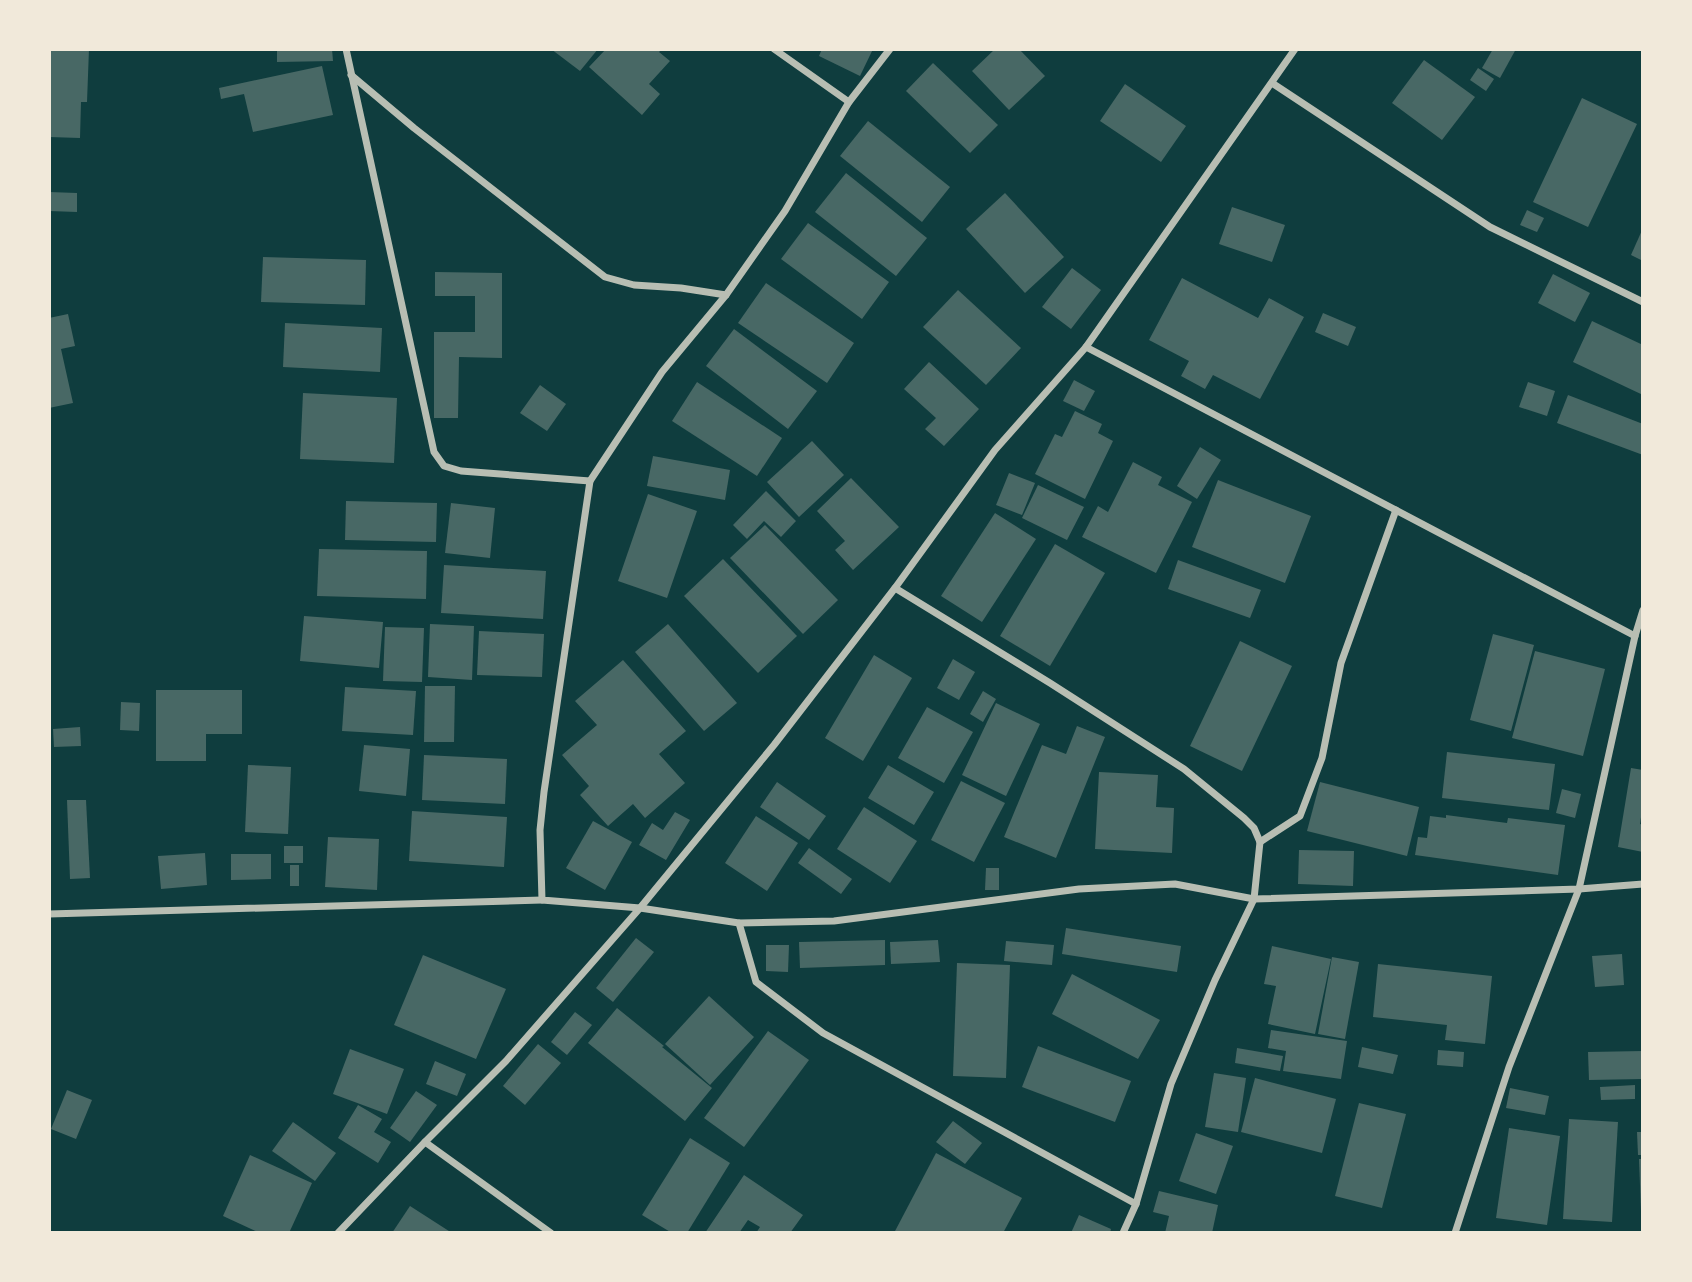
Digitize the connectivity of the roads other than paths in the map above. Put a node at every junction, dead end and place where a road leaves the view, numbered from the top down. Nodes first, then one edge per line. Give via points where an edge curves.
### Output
1 (345, 49) edge
2 (774, 49) edge
3 (890, 49) edge
4 (1295, 49) edge
5 (351, 75) junction
6 (1272, 83) junction
7 (849, 102) junction
8 (726, 295) junction
9 (1643, 302) edge
10 (1086, 347) junction
11 (590, 481) junction
12 (1396, 510) junction
13 (895, 588) junction
14 (1643, 610) edge
15 (1635, 636) junction
16 (1260, 842) junction
17 (1643, 884) edge
18 (1579, 889) junction
19 (1254, 899) junction
20 (542, 900) junction
21 (640, 908) junction
22 (49, 914) edge
23 (739, 923) junction
24 (425, 1142) junction
25 (1136, 1204) junction
26 (338, 1233) edge
27 (551, 1233) edge
28 (1123, 1233) edge
29 (1455, 1233) edge

1 - 5 street
2 - 7 street
3 - 7 street
4 - 6 street
5 - 8 street via 605,277 634,285
5 - 11 street via 434,452 444,466 461,471
6 - 9 street via 1490,227
6 - 10 street
7 - 8 street via 785,211
8 - 11 street via 662,372
10 - 12 street
10 - 13 street via 995,450
11 - 20 street via 544,792
12 - 15 street
12 - 16 street via 1341,663 1322,758 1300,816
13 - 16 street via 1184,769 1244,818
13 - 21 street via 774,746
14 - 15 street
15 - 18 street
16 - 19 street
17 - 18 street
18 - 19 street
18 - 29 street via 1509,1067
19 - 23 street via 1175,884 1079,889 834,921
19 - 25 street via 1171,1084
20 - 21 street
20 - 22 street
21 - 23 street
21 - 24 street via 506,1061
23 - 25 street via 756,982 823,1033
24 - 26 street
24 - 27 street
25 - 28 street

